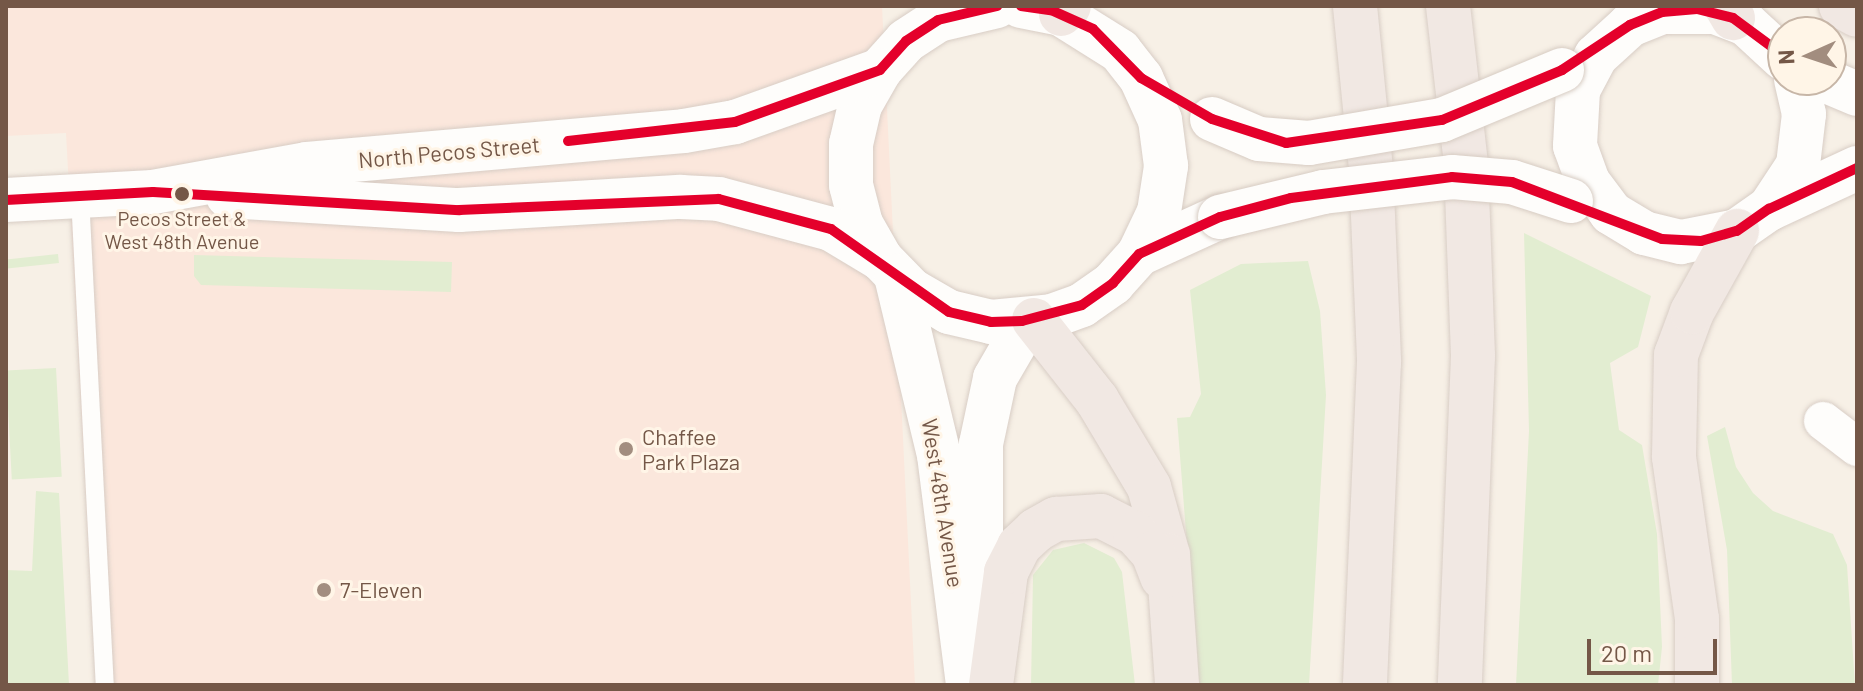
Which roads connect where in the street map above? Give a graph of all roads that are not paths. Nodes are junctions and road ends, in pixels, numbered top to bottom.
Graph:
1 (997, 6) edge
2 (1355, 6) edge
3 (1448, 6) edge
4 (1841, 6) edge
5 (1050, 8) edge
6 (1729, 12) edge
7 (1857, 15) edge
8 (1616, 35) junction
9 (902, 39) edge
10 (1767, 45) edge
11 (1141, 78) junction
12 (1798, 96) edge
13 (1857, 168) edge
14 (153, 192) junction
15 (80, 196) junction
16 (6, 200) edge
17 (1753, 220) junction
18 (1627, 224) junction
19 (1139, 254) junction
20 (888, 268) junction
21 (1031, 320) junction
22 (1823, 421) dead end
23 (1857, 447) edge
24 (1172, 614) junction
25 (105, 685) edge
26 (968, 685) edge
27 (980, 685) edge
28 (991, 685) edge
29 (1177, 685) edge
30 (1365, 685) edge
31 (1460, 685) edge
32 (1697, 685) edge

1 - 9 main road, North Pecos Street
2 - 30 highway
3 - 31 highway
4 - 7 highway
5 - 11 main road
6 - 8 main road
6 - 10 main road
8 - 11 main road, bridge
8 - 18 main road
9 - 14 main road, North Pecos Street
9 - 20 main road
11 - 19 main road
12 - 17 main road
13 - 17 main road
14 - 15 main road, North Pecos Street
14 - 20 main road, North Pecos Street
15 - 16 main road, North Pecos Street
15 - 25 lane
17 - 18 main road
17 - 32 highway
18 - 19 main road, bridge
19 - 21 main road, North Pecos Street
20 - 21 main road, North Pecos Street
20 - 26 main road, West 48th Avenue
21 - 24 highway
21 - 27 main road, West 48th Avenue
22 - 23 street
24 - 28 highway
24 - 29 highway

